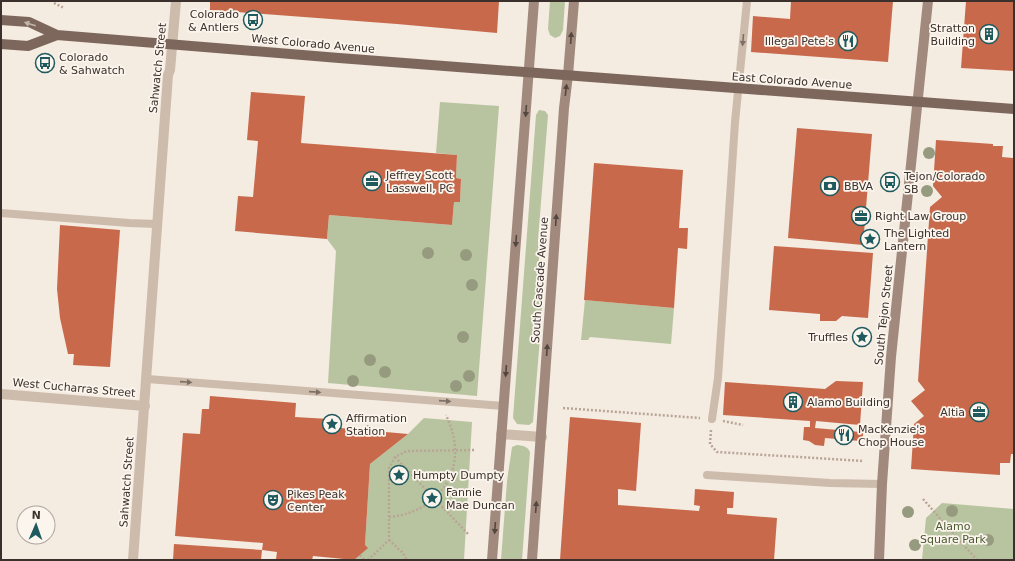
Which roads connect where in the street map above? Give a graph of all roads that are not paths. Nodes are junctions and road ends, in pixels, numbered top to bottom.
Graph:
1 (176, 1) edge
2 (534, 1) edge
3 (574, 1) edge
4 (747, 1) edge
5 (928, 1) edge
6 (1, 20) edge
7 (57, 35) junction
8 (1, 44) edge
9 (172, 44) junction
10 (529, 73) junction
11 (568, 75) junction
12 (739, 89) junction
13 (917, 102) junction
14 (1014, 110) edge
15 (1, 213) edge
16 (158, 224) junction
17 (147, 379) junction
18 (1, 394) edge
19 (145, 406) junction
20 (504, 406) junction
21 (712, 419) road end
22 (501, 434) junction
23 (542, 437) junction
24 (707, 475) dead end
25 (882, 484) junction
26 (133, 560) edge
27 (492, 560) edge
28 (532, 560) edge
29 (879, 560) edge

1 - 9 street, Sahwatch Street
2 - 10 main road
11 -> 3 main road, South Cascade Avenue
4 -> 12 lane
5 - 13 main road, South Tejon Street
7 -> 6 main road, West Colorado Avenue
7 - 8 main road, West Colorado Avenue
7 - 9 main road, West Colorado Avenue
9 - 10 main road, West Colorado Avenue
9 - 16 street, Sahwatch Street
10 - 11 main road, West Colorado Avenue
10 -> 20 main road
11 - 12 main road, East Colorado Avenue
23 -> 11 main road, South Cascade Avenue
12 - 13 main road, East Colorado Avenue
12 - 21 lane
13 - 14 main road, East Colorado Avenue
13 - 25 main road, South Tejon Street
15 - 16 lane
16 - 17 street, Sahwatch Street
17 - 19 street, Sahwatch Street
17 -> 20 lane
18 - 19 street, West Cucharras Street
19 - 26 street, Sahwatch Street
20 - 22 main road
22 - 23 street
22 -> 27 main road
28 -> 23 main road, South Cascade Avenue
24 - 25 lane
25 - 29 main road, South Tejon Street

